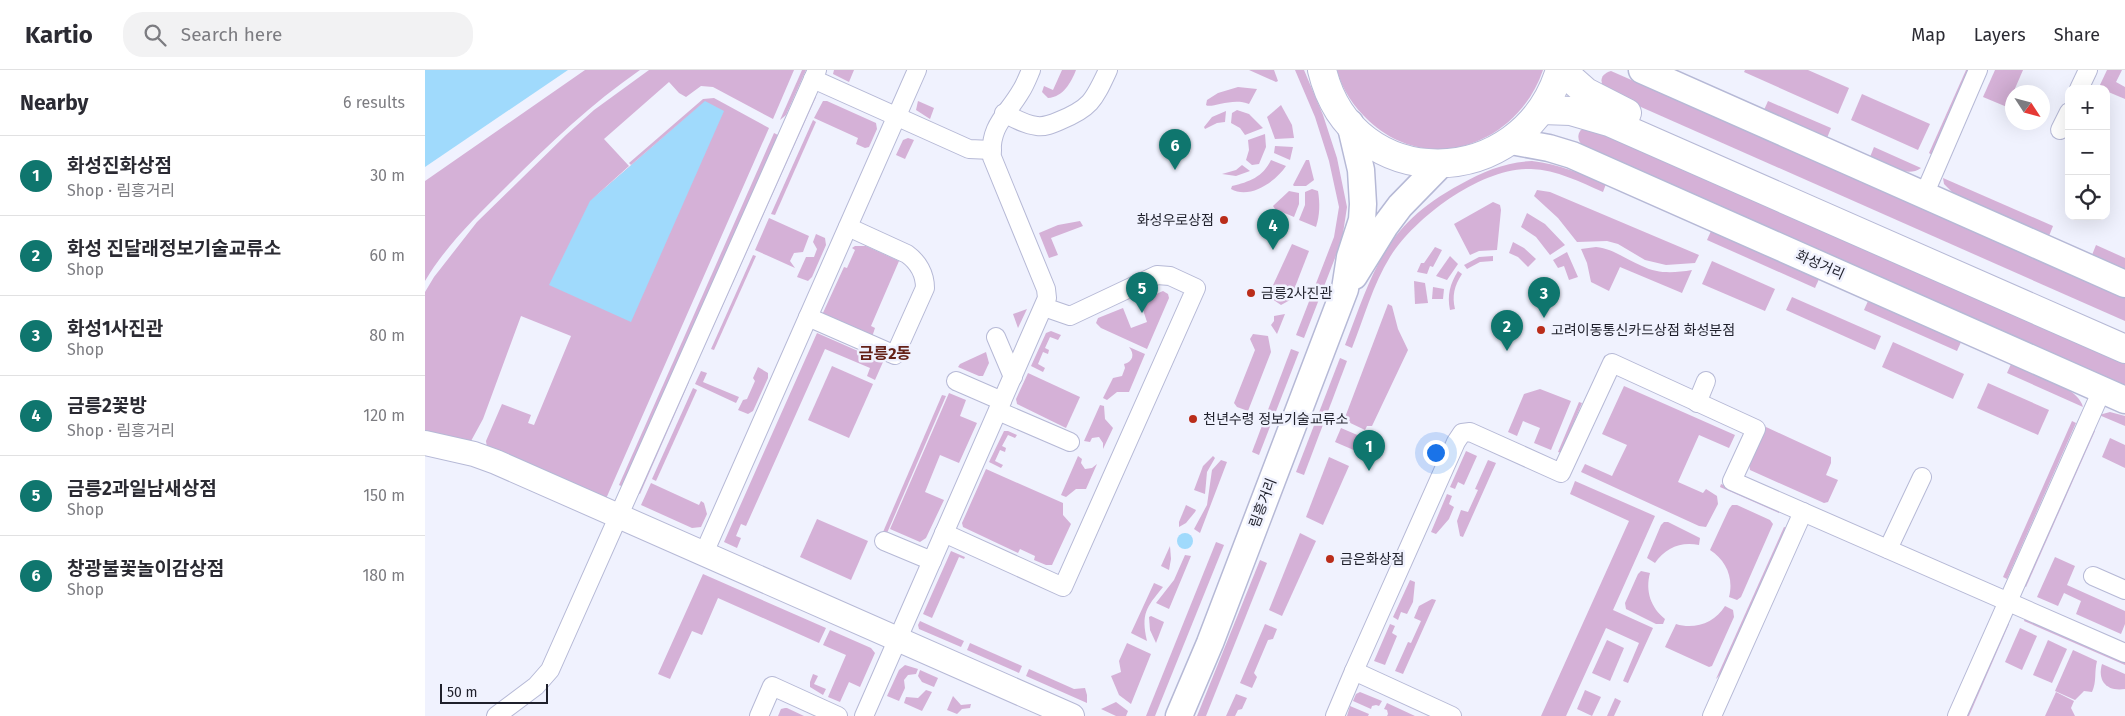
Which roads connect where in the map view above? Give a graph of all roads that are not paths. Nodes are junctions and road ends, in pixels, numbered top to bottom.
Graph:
1 (917, 70) edge
2 (1031, 70) edge
3 (1108, 70) edge
4 (1322, 70) edge
5 (1560, 70) edge
6 (1642, 70) edge
7 (1978, 70) edge
8 (2088, 70) edge
9 (815, 75) edge
10 (2081, 85) edge
11 (1542, 110) junction
12 (1004, 113) junction
13 (896, 117) junction
14 (2065, 120) edge
15 (1350, 123) junction
16 (2060, 130) dead end
17 (1511, 141) junction
18 (992, 150) junction
19 (1441, 164) junction
20 (1924, 195) junction
21 (848, 227) junction
22 (2125, 284) edge
23 (1345, 289) junction
24 (1044, 307) junction
25 (808, 317) junction
26 (2125, 332) edge
27 (995, 336) dead end
28 (2125, 350) edge
29 (1013, 377) junction
30 (956, 381) dead end
31 (1706, 381) dead end
32 (2114, 395) edge
33 (1697, 402) junction
34 (1000, 406) junction
35 (1070, 442) dead end
36 (425, 443) edge
37 (1922, 477) dead end
38 (1803, 512) junction
39 (618, 515) junction
40 (944, 533) junction
41 (884, 541) dead end
42 (1888, 549) junction
43 (705, 553) junction
44 (932, 561) junction
45 (2093, 576) dead end
46 (2125, 590) edge
47 (2007, 602) junction
48 (898, 639) junction
49 (2125, 653) edge
50 (1354, 671) junction
51 (496, 716) edge
52 (759, 716) edge
53 (838, 716) edge
54 (864, 716) edge
55 (1072, 716) edge
56 (1179, 716) edge
57 (1335, 716) edge
58 (1452, 716) edge
59 (1712, 716) edge
60 (1957, 716) edge

1 - 13 street
2 - 12 street
3 - 12 street
4 - 15 highway
5 - 11 highway
5 - 26 highway
6 - 20 main road
7 - 20 street
8 - 10 street
9 - 13 street
9 - 39 street
11 - 17 highway
11 - 28 highway
12 - 18 street
13 - 18 street
13 - 21 street
14 - 16 street
15 - 19 highway
15 - 23 main road, 림흥거리
17 - 19 highway
17 - 32 main road, 화성거리
18 - 24 street
19 - 23 main road, 림흥거리
20 - 22 main road
21 - 25 street
21 - 25 street
23 - 56 main road, 림흥거리
24 - 29 street
24 - 40 street
25 - 43 street
27 - 29 street
29 - 34 street
30 - 34 street
31 - 33 street
32 - 47 street
33 - 38 street
33 - 50 street
34 - 35 street
34 - 40 street
36 - 39 street
37 - 42 street
38 - 42 street
38 - 59 street
39 - 43 street
39 - 51 street
40 - 44 street
41 - 44 street
42 - 47 street
43 - 48 street
44 - 48 street
45 - 46 street
47 - 49 street
47 - 60 street
48 - 54 street
48 - 55 street
50 - 57 street
50 - 58 street
52 - 53 street

